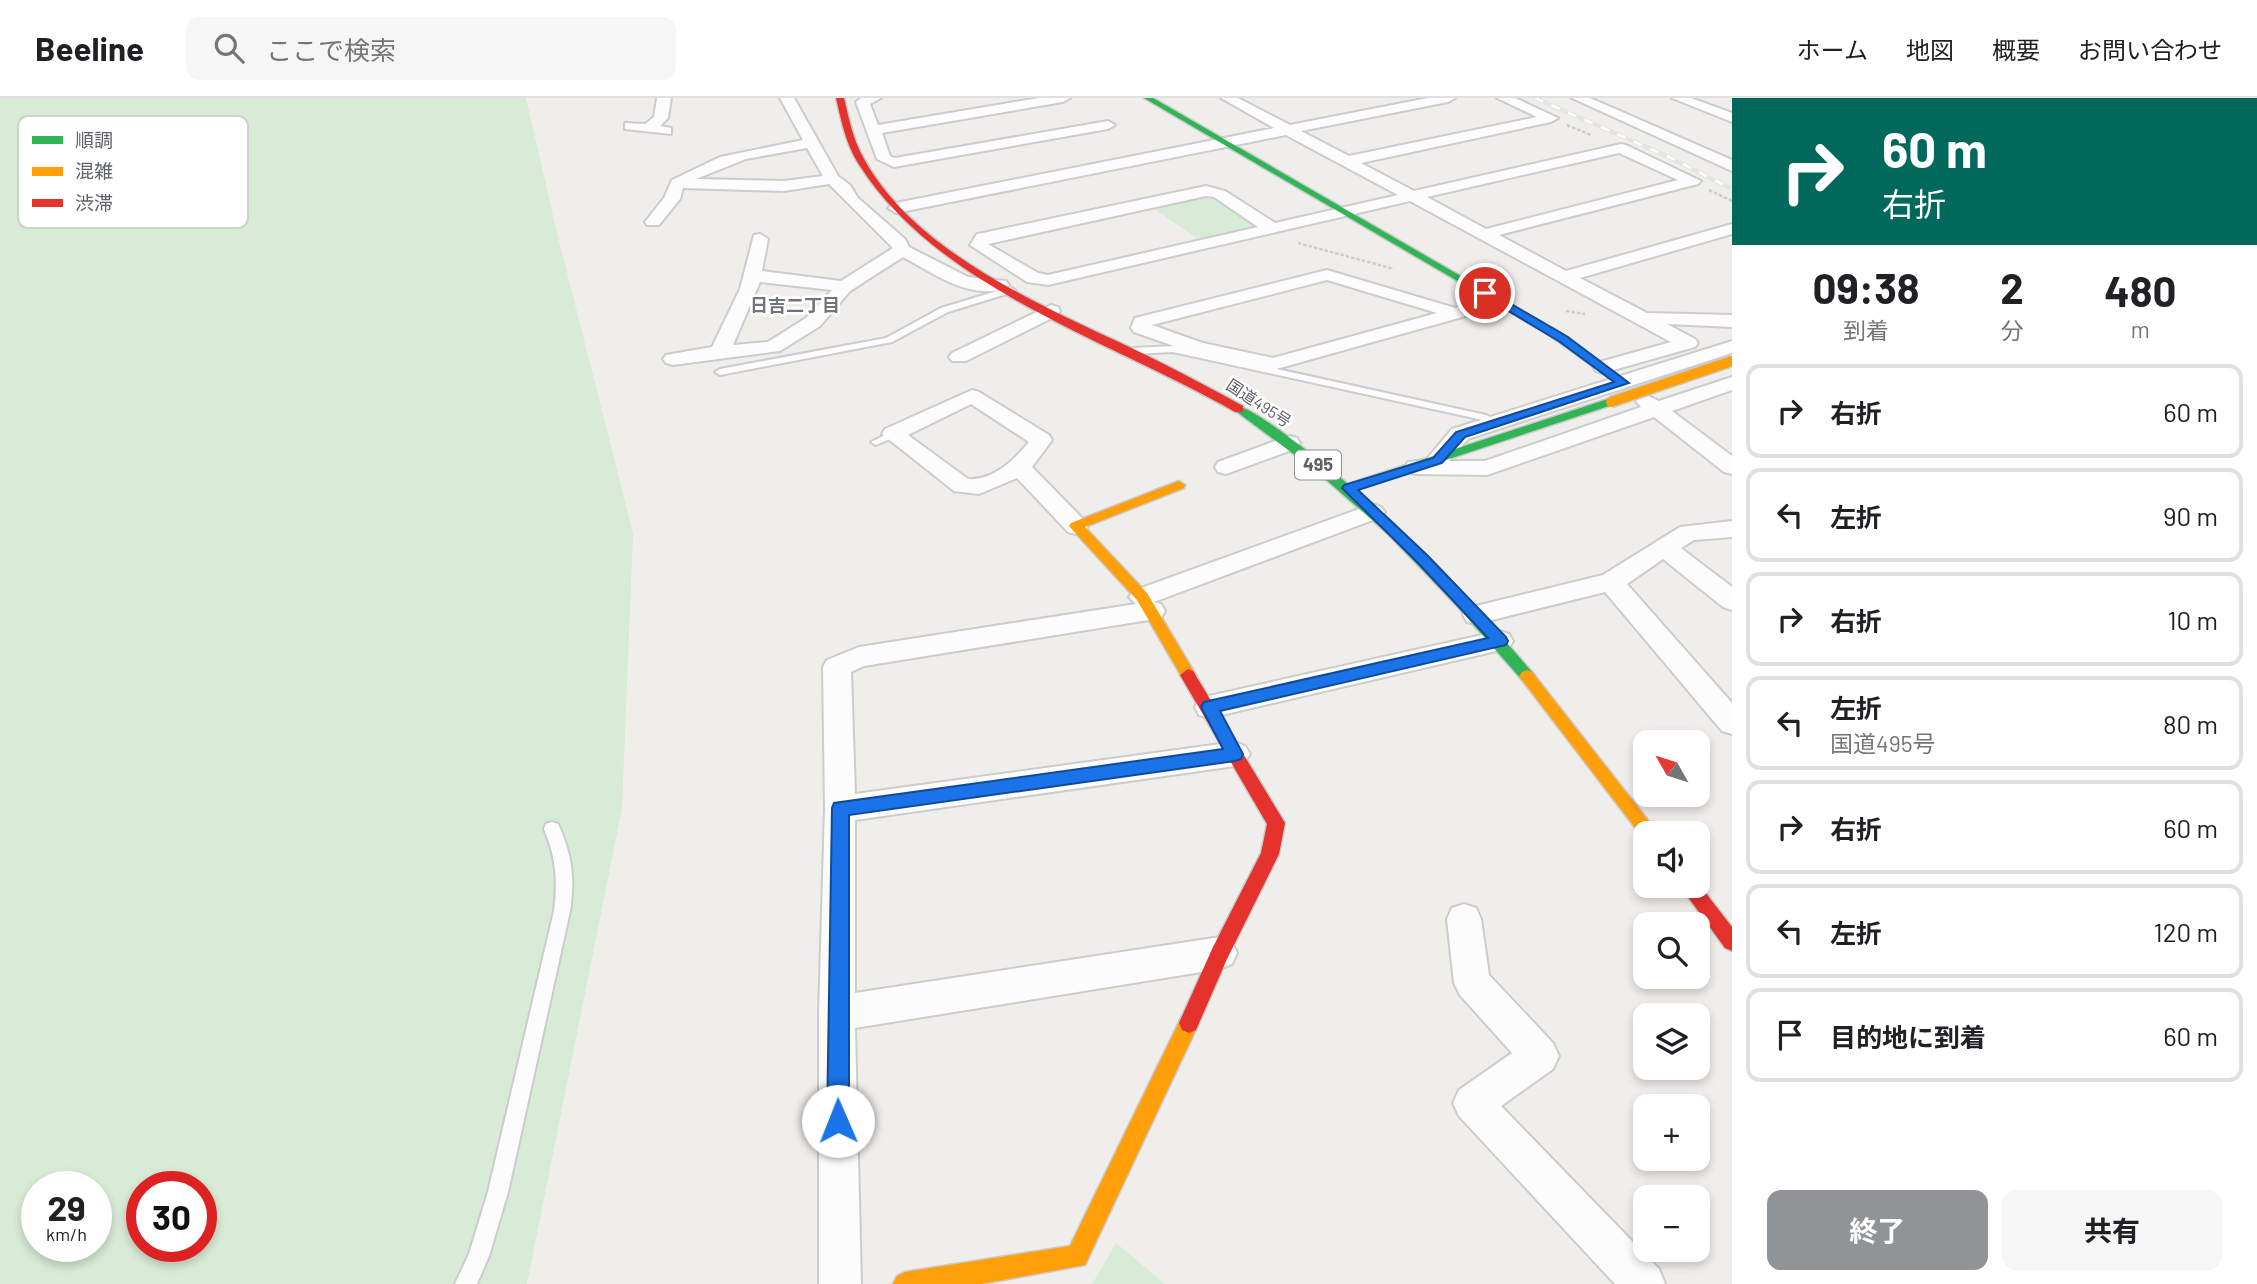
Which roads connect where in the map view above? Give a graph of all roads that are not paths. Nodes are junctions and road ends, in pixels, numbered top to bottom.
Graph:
1 (664, 98) edge
2 (787, 98) edge
3 (841, 98) edge
4 (874, 98) edge
5 (1063, 98) edge
6 (1148, 98) edge
7 (1250, 98) edge
8 (1448, 98) edge
9 (1504, 98) edge
10 (1579, 98) edge
11 (1679, 98) edge
12 (1231, 99) edge
13 (1079, 105) edge
14 (1732, 118) edge
15 (630, 126) dead end
16 (649, 128) junction
17 (874, 130) junction
18 (1288, 130) junction
19 (666, 131) dead end
20 (1225, 142) junction
21 (811, 143) junction
22 (1348, 161) junction
23 (1732, 166) edge
24 (832, 178) junction
25 (677, 183) junction
26 (1412, 196) junction
27 (852, 201) junction
28 (891, 202) junction
29 (1346, 212) junction
30 (653, 222) dead end
31 (1732, 229) edge
32 (1264, 230) junction
33 (1484, 234) junction
34 (760, 239) dead end
35 (902, 250) junction
36 (752, 276) junction
37 (1564, 277) junction
38 (844, 287) junction
39 (1005, 288) junction
40 (1499, 301) junction
41 (1051, 311) junction
42 (1453, 314) junction
43 (1641, 317) junction
44 (1732, 321) edge
45 (1732, 347) edge
46 (1134, 351) junction
47 (720, 352) junction
48 (959, 357) dead end
49 (673, 359) dead end
50 (1732, 361) edge
51 (1602, 367) junction
52 (720, 372) dead end
53 (1623, 383) junction
54 (1732, 383) edge
55 (1656, 409) junction
56 (1497, 423) junction
57 (1289, 443) junction
58 (1437, 460) junction
59 (1226, 467) dead end
60 (1416, 467) junction
61 (1732, 467) edge
62 (1020, 468) junction
63 (1179, 485) dead end
64 (1349, 488) junction
65 (1373, 512) junction
66 (1076, 526) junction
67 (1732, 529) edge
68 (1664, 547) junction
69 (1611, 582) junction
70 (1732, 601) edge
71 (1147, 604) junction
72 (1476, 615) junction
73 (1500, 641) junction
74 (1209, 707) junction
75 (1732, 723) edge
76 (1235, 754) junction
77 (840, 808) junction
78 (1640, 821) edge
79 (552, 829) dead end
80 (1698, 898) edge
81 (1465, 919) dead end
82 (1732, 943) edge
83 (1220, 953) junction
84 (837, 1013) junction
85 (466, 1284) edge
86 (840, 1284) edge
87 (905, 1284) edge
88 (1644, 1284) edge

1 - 16 street
2 - 21 street
3 - 28 main road, 国道495号 / 495
4 - 17 street
5 - 17 street
6 - 20 main road
7 - 12 street
8 - 18 street
9 - 22 street
10 - 23 street
11 - 14 street
12 - 18 street
13 - 17 street
15 - 16 street
16 - 19 street
18 - 20 street
18 - 22 street
20 - 28 street
20 - 29 main road
21 - 24 street
21 - 25 street
22 - 26 street
24 - 25 street
24 - 27 street
25 - 30 street
26 - 29 street
26 - 33 street
26 - 33 street
27 - 28 street
27 - 35 street
28 - 39 main road, 国道495号 / 495
29 - 32 street
29 - 40 main road
31 - 37 street
32 - 32 street
33 - 37 street
34 - 36 street
35 - 38 street
35 - 39 street
36 - 38 street
36 - 47 street
37 - 43 street
38 - 47 street
39 - 41 main road, 国道495号 / 495
39 - 52 lane
40 - 42 street
40 - 51 main road
41 - 46 main road, 国道495号 / 495
41 - 48 street
42 - 42 street
43 - 44 street
43 - 51 street
45 - 53 street
46 - 56 lane
46 - 57 main road, 国道495号 / 495
47 - 49 street
50 - 58 main road, bridge
51 - 53 main road
53 - 55 street
53 - 56 street
54 - 55 street
55 - 60 street
55 - 61 street
56 - 58 street
57 - 59 street
57 - 64 main road, 国道495号 / 495
58 - 60 main road
60 - 64 main road
62 - 62 street
62 - 66 street
63 - 66 main road
64 - 65 main road, 国道495号 / 495
65 - 71 street
65 - 72 main road, 国道495号 / 495
66 - 71 main road
67 - 68 street
68 - 69 street
68 - 70 street
69 - 72 street
69 - 75 street
71 - 74 main road
71 - 77 street
72 - 73 main road, 国道495号 / 495
73 - 74 street
73 - 78 main road, 国道495号 / 495
74 - 76 main road
76 - 77 street
76 - 83 main road
77 - 84 street
79 - 85 lane
80 - 82 main road
81 - 88 street
83 - 84 street
83 - 87 main road
84 - 86 street

